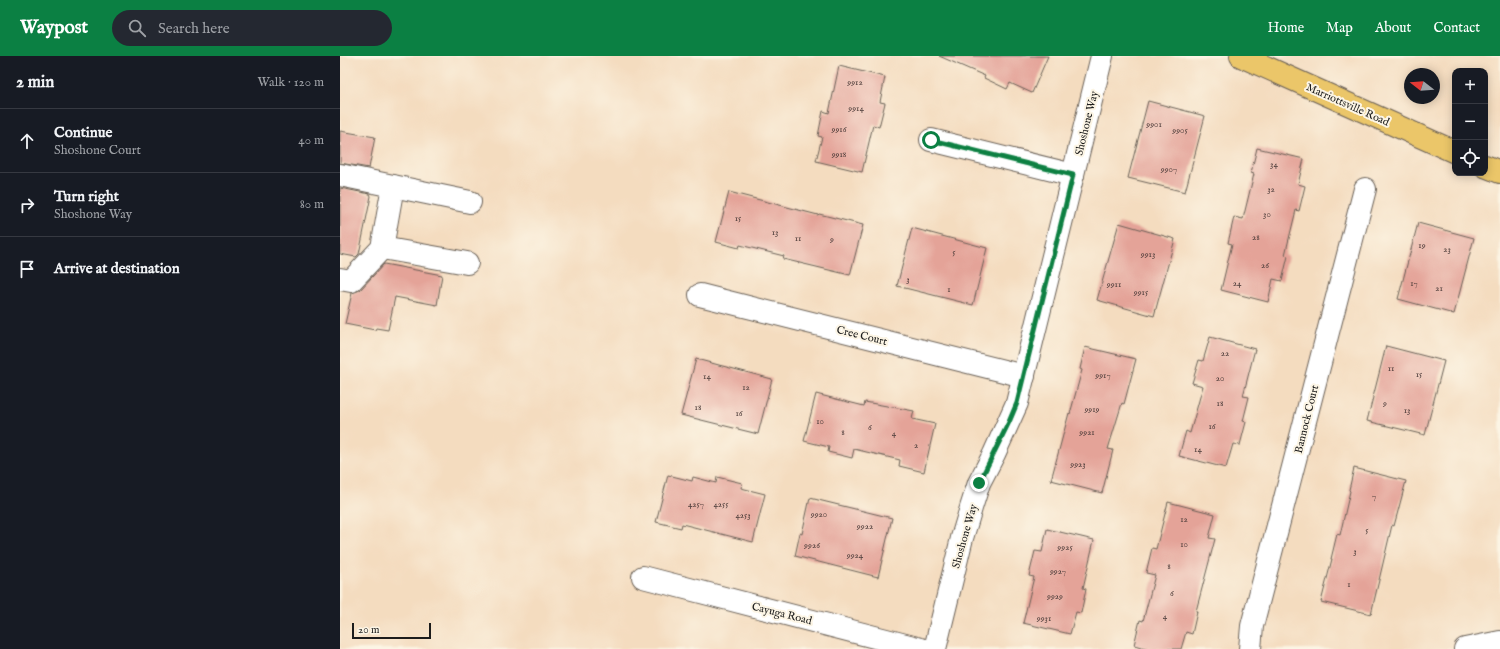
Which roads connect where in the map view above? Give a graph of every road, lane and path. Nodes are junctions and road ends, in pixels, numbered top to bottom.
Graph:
1 (1102, 56) edge
2 (1241, 56) edge
3 (931, 140) dead end
4 (1452, 151) edge
5 (1488, 167) edge
6 (1500, 172) edge
7 (340, 175) edge
8 (1073, 175) junction
9 (393, 186) junction
10 (1365, 190) dead end
11 (470, 202) dead end
12 (382, 248) junction
13 (467, 264) dead end
14 (340, 279) edge
15 (700, 295) dead end
16 (1024, 376) junction
17 (643, 577) dead end
18 (1500, 642) edge
19 (921, 649) edge
20 (935, 649) edge
21 (1250, 649) edge
22 (1465, 649) edge

1 - 8 street, Shoshone Way
2 - 4 main road, Marriottsville Road
3 - 8 street
5 - 6 main road
7 - 9 street
8 - 16 street, Shoshone Way
9 - 11 street
9 - 12 street
10 - 21 street, Bannock Court
12 - 13 street
12 - 14 street
15 - 16 street, Cree Court
16 - 20 street, Shoshone Way
17 - 19 street, Cayuga Road
18 - 22 street

